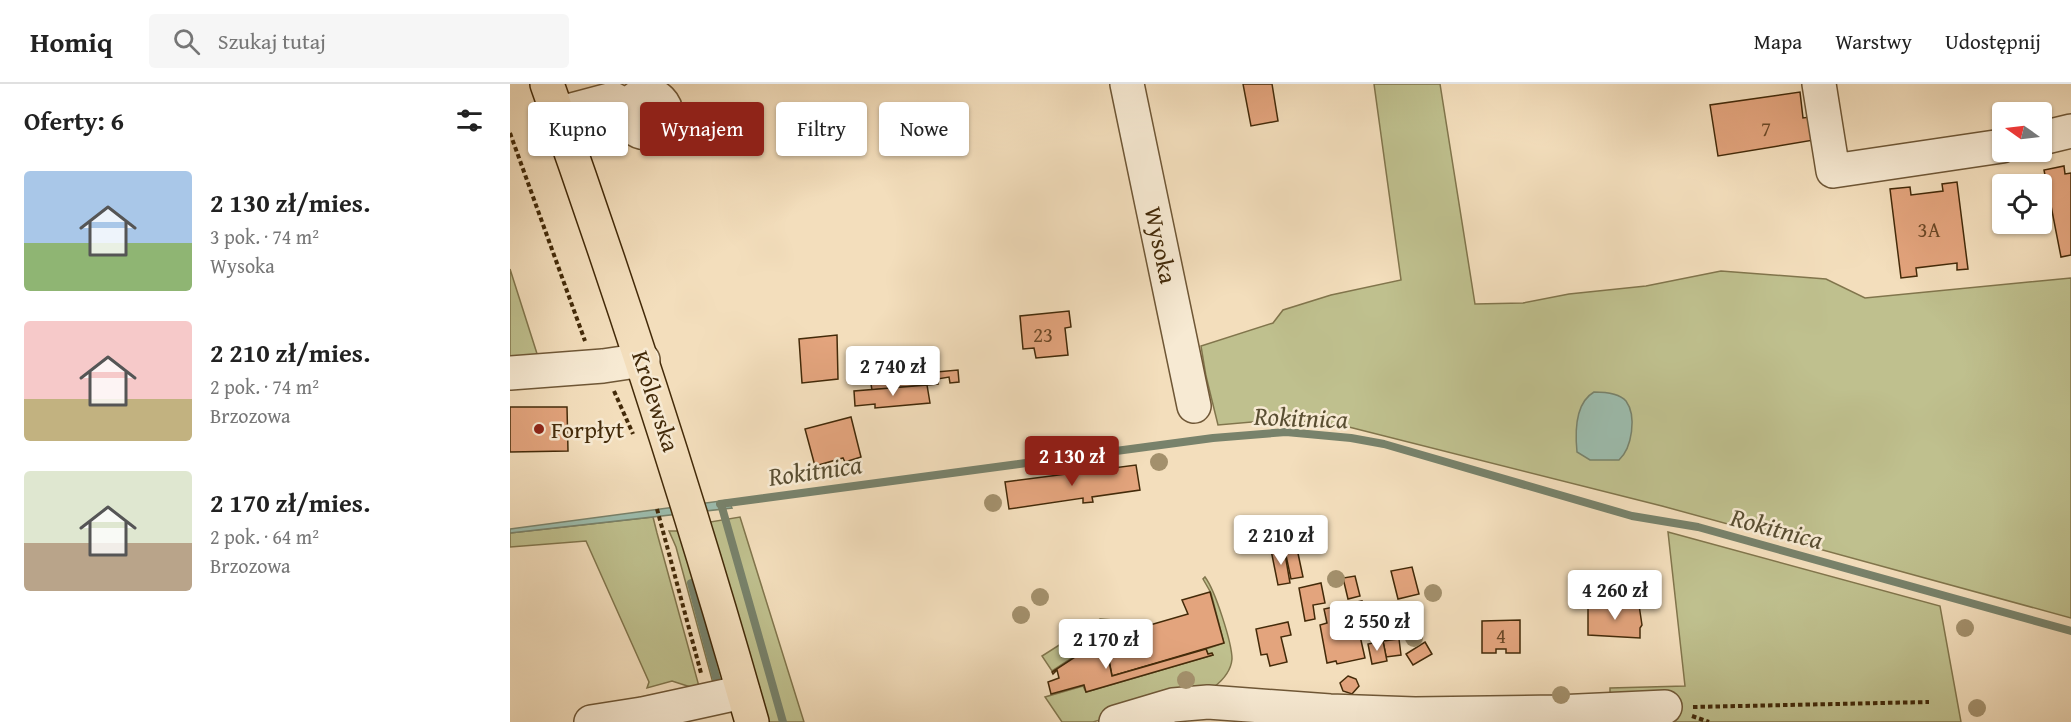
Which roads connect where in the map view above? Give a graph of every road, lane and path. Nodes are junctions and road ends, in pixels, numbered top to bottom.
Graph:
1 (1127, 84) edge
2 (1819, 84) edge
3 (552, 99) edge
4 (629, 108) dead end
5 (2071, 132) edge
6 (510, 133) edge
7 (2052, 136) edge
8 (1992, 147) edge
9 (643, 360) junction
10 (603, 366) junction
11 (510, 373) edge
12 (1194, 406) dead end
13 (634, 437) dead end
14 (662, 531) dead end
15 (708, 699) junction
16 (1929, 702) dead end
17 (748, 707) edge
18 (1665, 707) joint
19 (1332, 716) edge
20 (591, 722) edge
21 (1116, 722) edge

1 - 12 street, Wysoka
2 - 8 street
3 - 4 street
3 - 9 main road, Królewska
5 - 7 street
6 - 10 path
9 - 10 street
9 - 17 main road, Królewska
10 - 11 street
10 - 13 path
14 - 15 path
15 - 17 street
15 - 20 street
16 - 18 path
18 - 19 street
19 - 21 street

